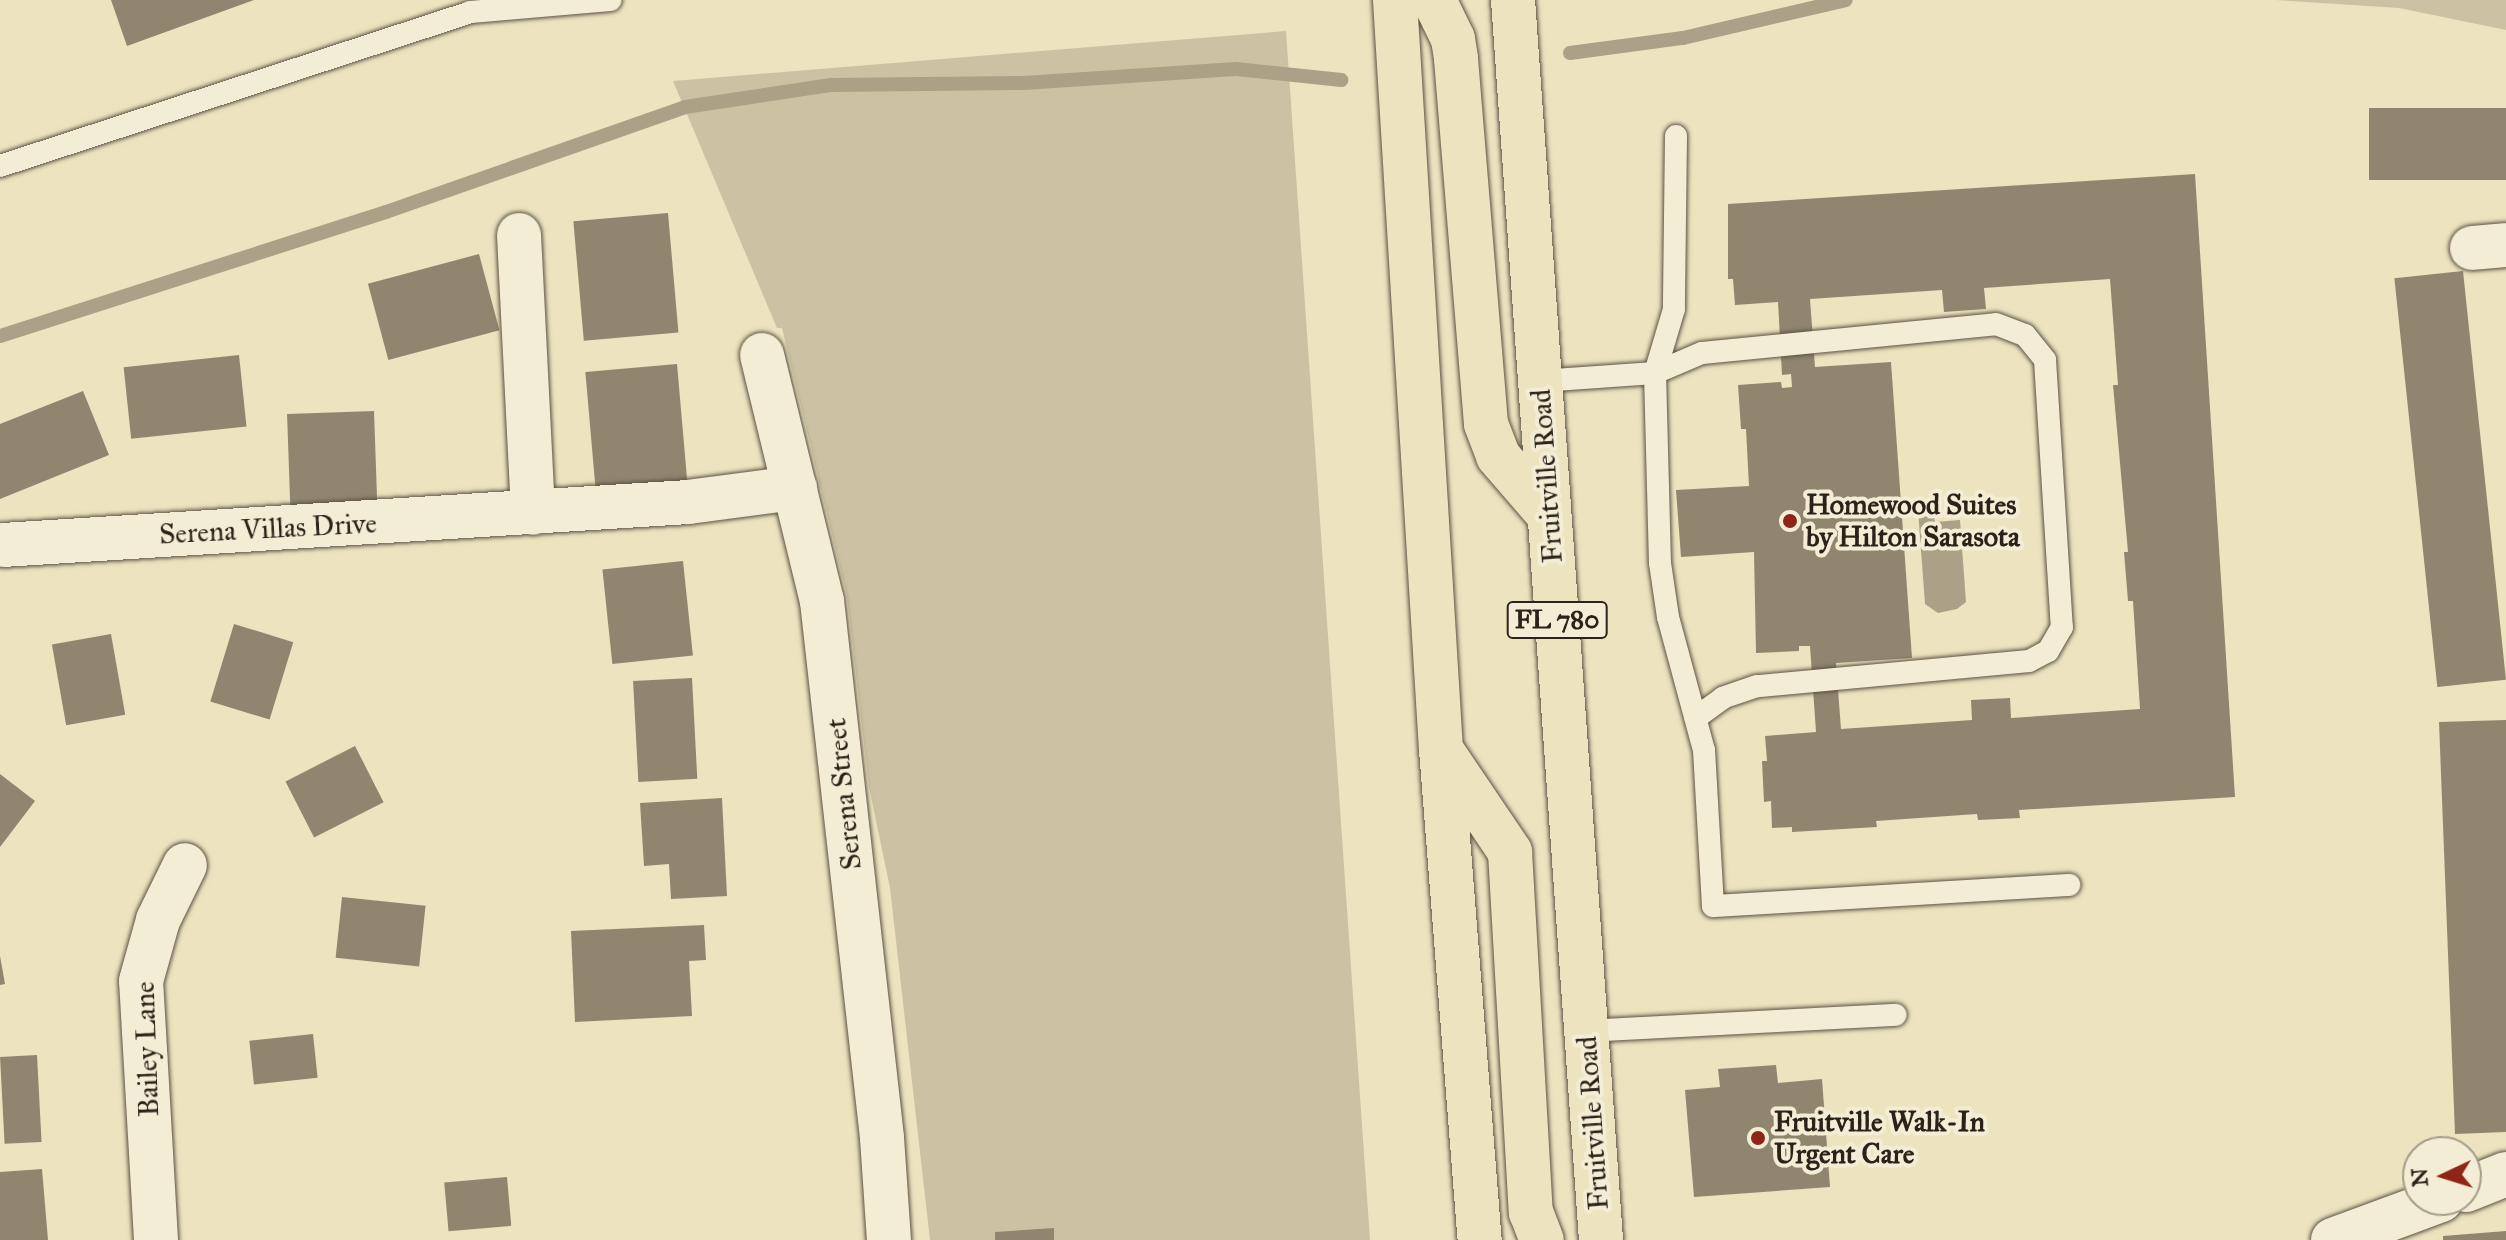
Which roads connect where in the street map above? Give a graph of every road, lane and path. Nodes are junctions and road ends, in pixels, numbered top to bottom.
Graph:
1 (610, 0) edge
2 (1395, 0) edge
3 (1434, 0) edge
4 (1513, 0) edge
5 (1676, 136) dead end
6 (0, 166) edge
7 (519, 235) dead end
8 (762, 355) dead end
9 (1655, 373) junction
10 (1540, 381) junction
11 (795, 488) junction
12 (533, 513) junction
13 (1549, 515) junction
14 (3, 545) dead end
15 (1695, 718) junction
16 (1441, 749) junction
17 (185, 865) dead end
18 (2069, 885) dead end
19 (1896, 1015) dead end
20 (1586, 1031) junction
21 (2506, 1174) edge
22 (2482, 1184) edge
23 (2402, 1214) edge
24 (156, 1240) edge
25 (889, 1240) edge
26 (1480, 1240) edge
27 (1542, 1240) edge
28 (1601, 1240) edge
29 (2333, 1240) edge

1 - 6 lane
2 - 16 main road
3 - 13 main road
4 - 10 main road, Fruitville Road / FL 780
5 - 9 lane
7 - 12 street
8 - 11 street, Serena Street
9 - 10 lane
9 - 15 lane
9 - 15 lane
10 - 13 main road, Fruitville Road / FL 780
11 - 12 street, Serena Villas Drive
11 - 25 street, Serena Street
12 - 14 street, Serena Villas Drive
13 - 20 main road, Fruitville Road / FL 780
15 - 18 lane
16 - 26 main road
16 - 27 main road
17 - 24 street, Bailey Lane
19 - 20 lane
20 - 28 main road, Fruitville Road / FL 780
21 - 22 street
23 - 29 street

